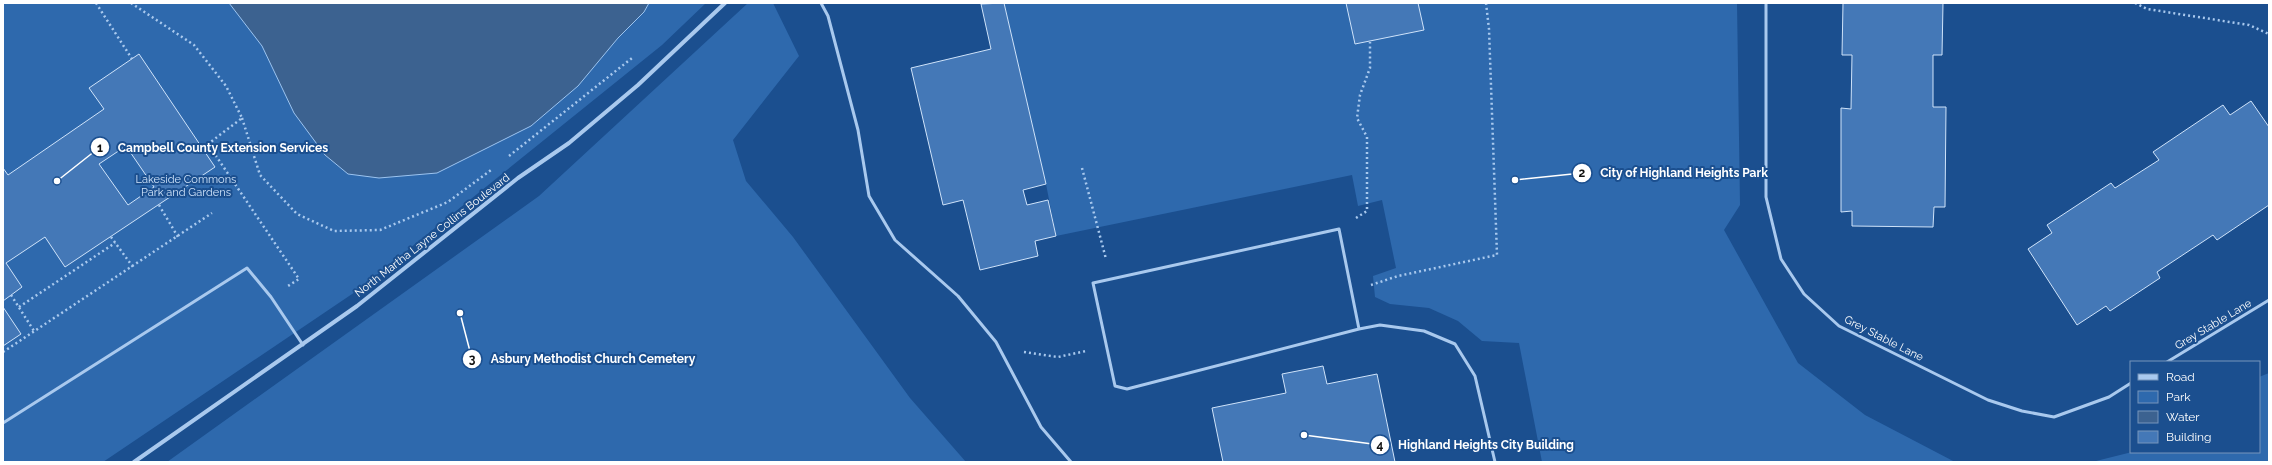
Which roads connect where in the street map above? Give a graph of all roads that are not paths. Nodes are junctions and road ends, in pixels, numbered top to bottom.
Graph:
1 (725, 3) edge
2 (821, 3) edge
3 (1766, 3) edge
4 (2269, 300) edge
5 (1359, 329) junction
6 (302, 345) junction
7 (2169, 361) edge
8 (2130, 385) edge
9 (3, 423) edge
10 (134, 462) edge
11 (1071, 462) edge
12 (1495, 462) edge

1 - 6 street, North Martha Layne Collins Boulevard
2 - 11 lane
3 - 8 lane, Grey Stable Lane
4 - 7 lane, Grey Stable Lane
5 - 5 lane
5 - 12 lane
6 - 9 lane
6 - 10 street, North Martha Layne Collins Boulevard

